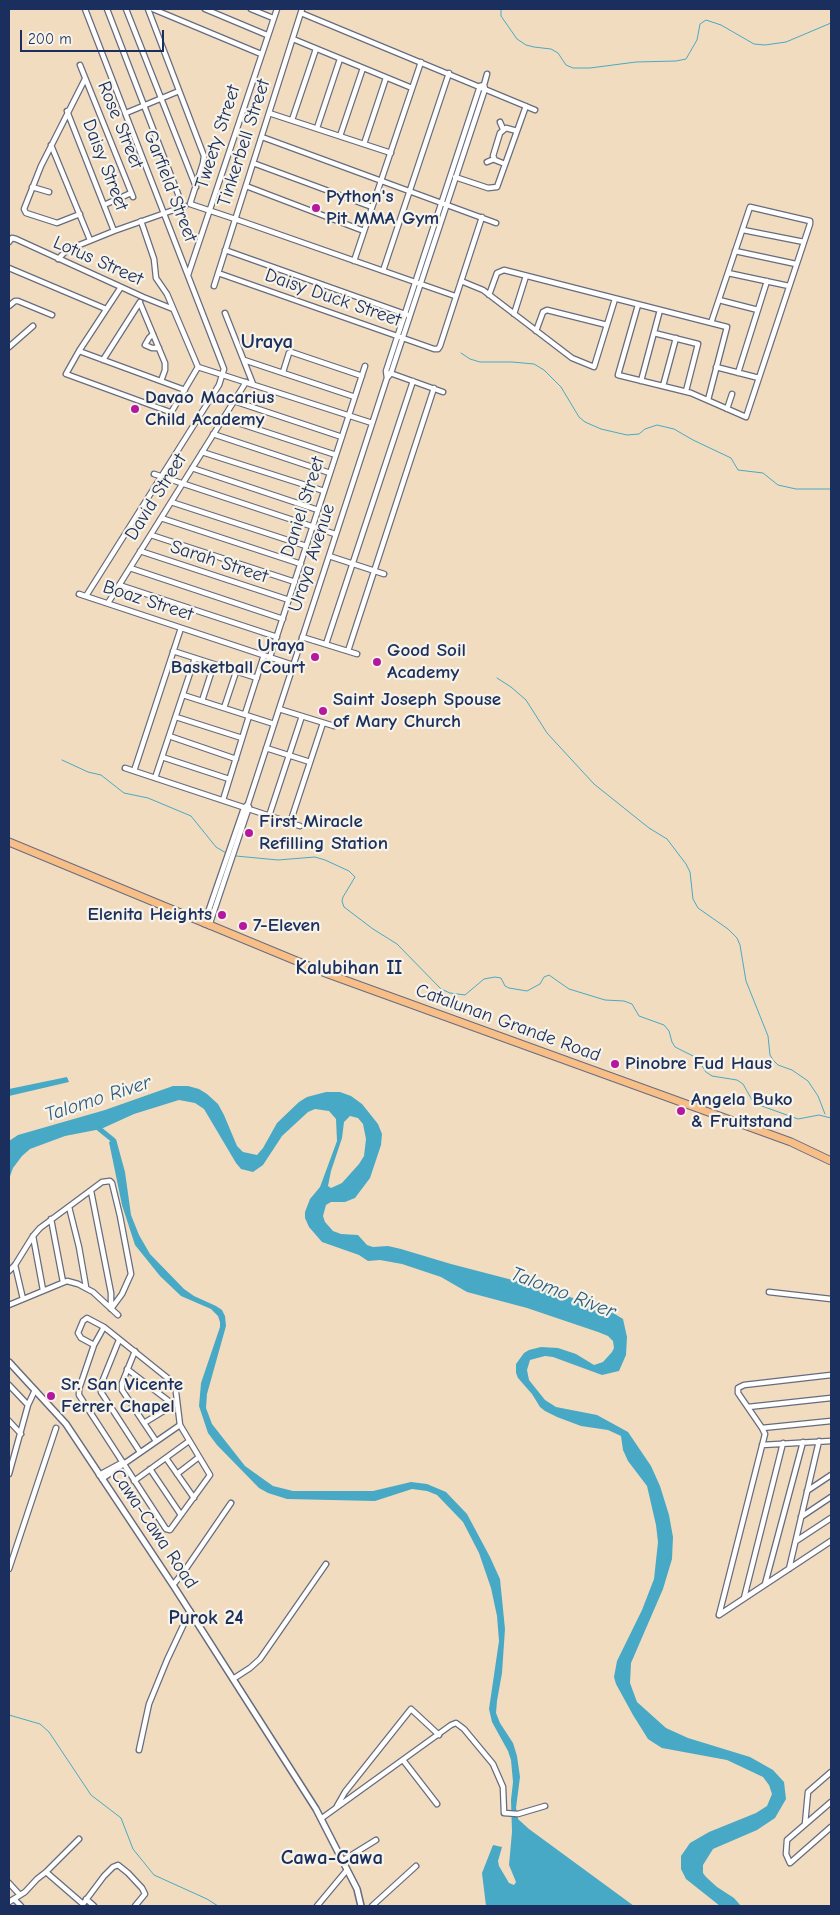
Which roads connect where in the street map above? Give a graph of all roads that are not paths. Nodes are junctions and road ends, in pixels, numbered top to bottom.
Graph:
1 (85, 9) edge
2 (107, 9) edge
3 (126, 9) edge
4 (148, 9) edge
5 (153, 9) edge
6 (205, 9) edge
7 (251, 9) edge
8 (277, 9) edge
9 (302, 11) edge
10 (273, 18) junction
11 (267, 35) junction
12 (293, 39) junction
13 (316, 49) junction
14 (261, 54) junction
15 (340, 59) junction
16 (421, 62) junction
17 (80, 65) dead end
18 (363, 68) junction
19 (449, 74) junction
20 (487, 74) dead end
21 (386, 78) junction
22 (85, 79) junction
23 (483, 86) junction
24 (412, 88) junction
25 (179, 91) junction
26 (161, 99) junction
27 (144, 105) junction
28 (526, 106) junction
29 (536, 110) dead end
30 (67, 111) junction
31 (126, 113) junction
32 (270, 113) junction
33 (292, 120) junction
34 (500, 122) dead end
35 (317, 128) junction
36 (503, 129) junction
37 (517, 131) junction
38 (340, 136) junction
39 (262, 137) junction
40 (364, 144) junction
41 (51, 145) junction
42 (391, 153) junction
43 (494, 159) junction
44 (253, 162) junction
45 (487, 162) dead end
46 (505, 164) junction
47 (453, 176) junction
48 (381, 181) junction
49 (246, 186) junction
50 (32, 187) junction
51 (196, 187) junction
52 (410, 191) junction
53 (49, 192) dead end
54 (190, 204) junction
55 (444, 204) junction
56 (104, 205) junction
57 (183, 207) junction
58 (372, 207) junction
59 (209, 210) junction
60 (165, 213) junction
61 (80, 214) junction
62 (482, 217) junction
63 (236, 219) junction
64 (141, 222) junction
65 (496, 222) dead end
66 (743, 230) junction
67 (114, 231) junction
68 (364, 232) junction
69 (10, 240) edge
70 (90, 240) junction
71 (804, 242) junction
72 (226, 250) junction
73 (735, 251) junction
74 (58, 259) junction
75 (354, 261) junction
76 (796, 264) junction
77 (9, 268) edge
78 (383, 271) junction
79 (218, 273) junction
80 (728, 273) junction
81 (188, 275) junction
82 (526, 276) junction
83 (461, 281) junction
84 (767, 281) junction
85 (418, 283) junction
86 (214, 286) dead end
87 (788, 286) junction
88 (120, 287) junction
89 (489, 295) junction
90 (456, 296) junction
91 (143, 297) junction
92 (615, 299) junction
93 (719, 300) junction
94 (140, 303) junction
95 (638, 304) junction
96 (9, 306) edge
97 (106, 309) junction
98 (173, 309) junction
99 (660, 310) junction
100 (758, 310) junction
101 (225, 313) dead end
102 (408, 314) junction
103 (514, 314) junction
104 (52, 315) dead end
105 (711, 323) junction
106 (607, 325) junction
107 (33, 326) dead end
108 (536, 331) junction
109 (654, 333) junction
110 (154, 334) junction
111 (400, 338) junction
112 (676, 338) junction
113 (9, 347) edge
114 (159, 348) junction
115 (79, 351) junction
116 (103, 360) junction
117 (244, 360) junction
118 (365, 366) dead end
119 (198, 367) junction
120 (716, 367) junction
121 (283, 372) junction
122 (389, 372) junction
123 (738, 373) junction
124 (224, 374) junction
125 (362, 376) junction
126 (759, 378) junction
127 (161, 381) junction
128 (413, 381) junction
129 (641, 381) junction
130 (246, 382) junction
131 (253, 384) junction
132 (664, 386) junction
133 (434, 388) junction
134 (185, 390) junction
135 (686, 391) junction
136 (443, 392) dead end
137 (732, 394) dead end
138 (355, 397) junction
139 (708, 400) junction
140 (234, 401) junction
141 (727, 409) junction
142 (349, 416) junction
143 (223, 418) junction
144 (372, 423) junction
145 (213, 434) junction
146 (342, 437) junction
147 (202, 452) junction
148 (336, 455) junction
149 (192, 468) junction
150 (330, 473) junction
151 (154, 474) dead end
152 (161, 476) junction
153 (182, 484) junction
154 (324, 491) junction
155 (171, 502) junction
156 (318, 510) junction
157 (161, 518) junction
158 (313, 527) junction
159 (336, 534) junction
160 (151, 535) junction
161 (306, 546) junction
162 (140, 552) junction
163 (329, 556) junction
164 (300, 564) junction
165 (352, 564) junction
166 (130, 568) junction
167 (374, 571) junction
168 (384, 574) dead end
169 (294, 582) junction
170 (119, 585) junction
171 (79, 594) dead end
172 (86, 596) junction
173 (289, 600) junction
174 (108, 603) junction
175 (283, 619) junction
176 (181, 628) junction
177 (277, 637) junction
178 (302, 637) junction
179 (326, 644) junction
180 (173, 651) junction
181 (348, 651) junction
182 (357, 654) dead end
183 (264, 656) junction
184 (270, 657) junction
185 (196, 658) junction
186 (214, 664) junction
187 (293, 665) junction
188 (236, 672) junction
189 (257, 678) junction
190 (183, 695) junction
191 (202, 701) junction
192 (224, 708) junction
193 (279, 709) junction
194 (247, 715) junction
195 (176, 716) junction
196 (302, 716) junction
197 (323, 723) junction
198 (274, 724) junction
199 (334, 726) dead end
200 (169, 736) junction
201 (242, 738) junction
202 (266, 748) junction
203 (289, 755) junction
204 (162, 757) junction
205 (236, 759) junction
206 (310, 762) junction
207 (125, 768) dead end
208 (134, 771) junction
209 (156, 778) junction
210 (229, 779) junction
211 (223, 800) junction
212 (247, 807) junction
213 (269, 816) junction
214 (290, 823) junction
215 (300, 826) dead end
216 (9, 842) edge
217 (224, 874) junction
218 (210, 904) junction
219 (216, 906) junction
220 (206, 925) junction
221 (831, 1161) edge
222 (91, 1191) junction
223 (69, 1207) junction
224 (51, 1219) junction
225 (32, 1236) junction
226 (15, 1265) junction
227 (9, 1271) edge
228 (63, 1282) junction
229 (86, 1287) junction
230 (43, 1290) junction
231 (769, 1292) dead end
232 (24, 1299) junction
233 (831, 1299) edge
234 (9, 1305) edge
235 (111, 1309) junction
236 (118, 1315) dead end
237 (104, 1327) junction
238 (119, 1340) junction
239 (94, 1345) junction
240 (135, 1351) junction
241 (9, 1362) edge
242 (127, 1369) junction
243 (831, 1375) edge
244 (9, 1385) edge
245 (35, 1390) junction
246 (831, 1398) edge
247 (175, 1404) junction
248 (28, 1405) junction
249 (748, 1407) junction
250 (9, 1421) edge
251 (831, 1421) edge
252 (144, 1423) junction
253 (180, 1425) junction
254 (56, 1428) dead end
255 (762, 1428) junction
256 (21, 1434) junction
257 (831, 1440) edge
258 (156, 1441) junction
259 (189, 1441) junction
260 (819, 1441) junction
261 (803, 1442) junction
262 (783, 1444) junction
263 (762, 1445) junction
264 (140, 1452) junction
265 (199, 1457) junction
266 (166, 1458) junction
267 (11, 1459) edge
268 (124, 1462) junction
269 (150, 1469) junction
270 (9, 1474) edge
271 (177, 1474) junction
272 (831, 1475) edge
273 (101, 1477) junction
274 (134, 1480) junction
275 (807, 1491) junction
276 (831, 1497) edge
277 (194, 1498) junction
278 (231, 1503) dead end
279 (181, 1515) junction
280 (801, 1517) junction
281 (831, 1518) edge
282 (831, 1541) edge
283 (796, 1542) junction
284 (326, 1564) dead end
285 (9, 1568) edge
286 (789, 1568) junction
287 (173, 1584) junction
288 (765, 1584) junction
289 (744, 1598) junction
290 (190, 1611) junction
291 (233, 1679) junction
292 (438, 1735) junction
293 (139, 1750) dead end
294 (403, 1760) junction
295 (831, 1772) edge
296 (831, 1802) edge
297 (437, 1804) dead end
298 (545, 1806) dead end
299 (336, 1808) junction
300 (322, 1818) junction
301 (805, 1824) junction
302 (831, 1827) edge
303 (79, 1839) dead end
304 (376, 1840) dead end
305 (342, 1861) junction
306 (416, 1866) dead end
307 (347, 1870) junction
308 (46, 1872) junction
309 (9, 1883) edge
310 (20, 1895) junction
311 (14, 1899) junction
312 (86, 1899) junction
313 (9, 1902) edge
314 (82, 1905) edge
315 (21, 1906) edge
316 (94, 1906) edge
317 (135, 1906) edge
318 (317, 1906) edge
319 (361, 1906) edge
320 (372, 1906) edge

1 - 31 street, Garfield Street
2 - 27 street
3 - 26 street
4 - 25 street
5 - 14 street
6 - 11 street
7 - 10 street
8 - 10 street, Tweety Street
9 - 12 street, Tinkerbell Street
9 - 16 street
10 - 11 street, Tweety Street
11 - 14 street, Tweety Street
12 - 13 street
12 - 32 street, Tinkerbell Street
13 - 15 street
13 - 33 street
14 - 59 street, Tweety Street
15 - 18 street
15 - 35 street
16 - 19 street
16 - 24 street
17 - 22 street, Rose Street
18 - 21 street
18 - 38 street
19 - 23 street
19 - 52 street
20 - 23 street, Uraya Avenue
21 - 24 street
21 - 40 street
22 - 30 street
22 - 56 street, Rose Street
23 - 28 street
23 - 47 street, Uraya Avenue
24 - 42 street
25 - 26 street
25 - 51 street
26 - 27 street
26 - 51 street
27 - 31 street
27 - 57 street
28 - 29 street
28 - 37 street
30 - 41 street
30 - 56 street, Daisy Street
31 - 60 street, Garfield Street
32 - 33 street
32 - 39 street, Tinkerbell Street
33 - 35 street
34 - 36 street
35 - 38 street
36 - 37 street
36 - 43 street
37 - 46 street
38 - 40 street
39 - 44 street, Tinkerbell Street
39 - 48 street
40 - 42 street
41 - 50 street
41 - 61 street
42 - 48 street
43 - 45 street
43 - 46 street
44 - 49 street, Tinkerbell Street
44 - 58 street
46 - 47 street
47 - 55 street, Uraya Avenue
48 - 52 street
48 - 58 street
49 - 63 street, Tinkerbell Street
49 - 68 street
50 - 53 street
50 - 61 street
51 - 54 street
52 - 55 street
52 - 78 street
54 - 57 street
54 - 59 street
55 - 62 street
55 - 85 street, Uraya Avenue
56 - 67 street, Daisy Street
57 - 60 street
58 - 68 street
59 - 63 street
59 - 81 street, Tweety Street
60 - 64 street
60 - 81 street, Garfield Street
61 - 70 street
62 - 65 street
62 - 83 street
63 - 72 street, Tinkerbell Street
63 - 75 street
64 - 67 street
64 - 98 street
66 - 71 street
66 - 71 street
66 - 73 street
67 - 70 street
68 - 75 street
69 - 74 street, Lotus Street
70 - 74 street
71 - 76 street
72 - 79 street, Tinkerbell Street
72 - 102 street, Daisy Duck Street
73 - 76 street
73 - 80 street
74 - 88 street, Lotus Street
75 - 78 street
76 - 87 street
77 - 97 street
78 - 85 street
79 - 86 street, Tinkerbell Street
79 - 111 street, Daisy Duck Street
80 - 84 street
80 - 93 street
81 - 124 street, Garfield Street
82 - 89 street
82 - 92 street
82 - 103 street
83 - 89 street
83 - 90 street
84 - 87 street
84 - 100 street
85 - 90 street
85 - 102 street, Uraya Avenue
87 - 126 street
88 - 91 street, Lotus Street
88 - 97 street
89 - 103 street
90 - 111 street, Daisy Duck Street
91 - 94 street
91 - 98 street, Lotus Street
92 - 95 street
92 - 106 street
93 - 100 street
93 - 105 street
94 - 110 street
94 - 116 street
95 - 99 street
95 - 129 street
96 - 104 street
97 - 115 street
98 - 119 street
99 - 105 street
99 - 109 street
100 - 123 street
101 - 117 street
102 - 111 street, Uraya Avenue
103 - 108 street
105 - 120 street
106 - 108 street
106 - 108 street
107 - 113 street
109 - 112 street
109 - 129 street
110 - 114 street
110 - 114 street
111 - 122 street, Uraya Avenue
112 - 132 street
112 - 135 street
114 - 127 street
115 - 116 street
115 - 134 street
116 - 127 street
117 - 121 street
117 - 131 street
118 - 125 street, Daniel Street
119 - 124 street
119 - 134 street
120 - 123 street
120 - 139 street
121 - 125 street
121 - 138 street
122 - 128 street
122 - 144 street, Uraya Avenue
123 - 126 street
124 - 130 street
124 - 152 street
125 - 138 street, Daniel Street
126 - 141 street
127 - 134 street
128 - 133 street
128 - 165 street
129 - 132 street
130 - 131 street
130 - 140 street, David Street
131 - 142 street
132 - 135 street
133 - 136 street
133 - 167 street
135 - 139 street
137 - 141 street
138 - 142 street, Daniel Street
139 - 141 street
140 - 143 street, David Street
140 - 146 street
142 - 144 street
142 - 146 street, Daniel Street
143 - 145 street, David Street
143 - 148 street
144 - 159 street, Uraya Avenue
145 - 147 street, David Street
145 - 150 street
146 - 148 street, Daniel Street
147 - 149 street, David Street
147 - 154 street
148 - 150 street, Daniel Street
149 - 153 street, David Street
149 - 156 street
150 - 154 street, Daniel Street
151 - 152 street
152 - 153 street
152 - 172 street
153 - 155 street, David Street
153 - 158 street
154 - 156 street, Daniel Street
155 - 157 street, David Street
155 - 161 street
156 - 158 street, Daniel Street
157 - 160 street, David Street
157 - 164 street
158 - 159 street
158 - 161 street, Daniel Street
159 - 163 street, Uraya Avenue
160 - 162 street, David Street
160 - 169 street
161 - 164 street, Daniel Street
162 - 166 street, David Street
162 - 173 street, Sarah Street
163 - 165 street
163 - 178 street, Uraya Avenue
164 - 169 street, Daniel Street
165 - 167 street
165 - 179 street
166 - 170 street, David Street
166 - 175 street
167 - 168 street
167 - 181 street
169 - 173 street, Daniel Street
170 - 174 street, David Street
170 - 177 street
171 - 172 street, Boaz Street
172 - 174 street, Boaz Street
173 - 175 street, Daniel Street
174 - 176 street, Boaz Street
175 - 177 street, Daniel Street
176 - 180 street
176 - 183 street, Boaz Street
177 - 184 street, Daniel Street
178 - 179 street
178 - 187 street, Uraya Avenue
179 - 181 street
180 - 185 street
180 - 208 street
181 - 182 street
183 - 184 street, Boaz Street
183 - 189 street
184 - 187 street, Boaz Street
185 - 186 street
185 - 190 street
186 - 188 street
186 - 191 street
187 - 193 street, Uraya Avenue
188 - 189 street
188 - 192 street
189 - 194 street
190 - 191 street
190 - 195 street
191 - 192 street
192 - 194 street
193 - 196 street
193 - 198 street, Uraya Avenue
194 - 198 street
194 - 201 street
195 - 200 street
195 - 201 street
196 - 197 street
196 - 203 street
197 - 199 street
197 - 206 street
198 - 202 street, Uraya Avenue
200 - 204 street
200 - 205 street
201 - 205 street
202 - 203 street
202 - 212 street, Uraya Avenue
203 - 206 street
203 - 213 street
204 - 209 street
204 - 210 street
205 - 210 street
206 - 214 street
207 - 208 street
208 - 209 street
209 - 211 street
210 - 211 street
211 - 212 street
212 - 213 street
212 - 217 street, Uraya Avenue
213 - 214 street
214 - 215 street
216 - 220 main road, Catalunan Grande Road
217 - 218 street, Uraya Avenue
217 - 219 street, Uraya Avenue
218 - 219 street
218 - 220 street, Uraya Avenue
219 - 220 street, Uraya Avenue
220 - 221 main road, Catalunan Grande Road
222 - 223 street
222 - 235 street
222 - 235 street
223 - 224 street
223 - 229 street
224 - 225 street
224 - 228 street
225 - 226 street
225 - 230 street
226 - 227 street
226 - 232 street
228 - 229 street
228 - 230 street
229 - 235 street
230 - 232 street
231 - 233 street
232 - 234 street
235 - 236 street
237 - 238 street
237 - 239 street
237 - 239 street
238 - 240 street
238 - 264 street
239 - 268 street
240 - 242 street
240 - 247 street
241 - 245 street, Cawa-Cawa Road
242 - 247 street
242 - 252 street
243 - 249 street
244 - 248 street
245 - 248 street
245 - 273 street, Cawa-Cawa Road
246 - 249 street
247 - 252 street
247 - 253 street
248 - 256 street
249 - 255 street
250 - 256 street
251 - 255 street
252 - 258 street
253 - 258 street
253 - 259 street
254 - 285 street
255 - 263 street
256 - 267 street
257 - 260 street
258 - 264 street
259 - 265 street
259 - 266 street
260 - 261 street
260 - 275 street
261 - 262 street
261 - 288 street
262 - 263 street
262 - 289 street
263 - 289 street
264 - 268 street
265 - 271 street
265 - 277 street
266 - 269 street
266 - 271 street
267 - 270 street
268 - 273 street
268 - 274 street
269 - 274 street
269 - 279 street
271 - 277 street
272 - 275 street
273 - 287 street, Cawa-Cawa Road
274 - 279 street
275 - 280 street
276 - 280 street
277 - 279 street
278 - 287 street
280 - 283 street
281 - 283 street
282 - 286 street
283 - 286 street
284 - 291 street
286 - 288 street
287 - 290 street, Cawa-Cawa Road
288 - 289 street
290 - 291 street, Cawa-Cawa Road
290 - 293 street
291 - 300 street, Cawa-Cawa Road
292 - 294 street
292 - 298 street
292 - 299 street
294 - 297 street
294 - 299 street
295 - 301 street
296 - 301 street
299 - 300 street
300 - 305 street, Cawa-Cawa Road
301 - 302 street
303 - 308 street
304 - 305 street
305 - 307 street, Cawa-Cawa Road
306 - 320 street
307 - 318 street
307 - 319 street, Cawa-Cawa Road
308 - 310 street
308 - 314 street
309 - 310 street
310 - 311 street
311 - 313 street
311 - 315 street
312 - 314 street
312 - 316 street
312 - 317 street

